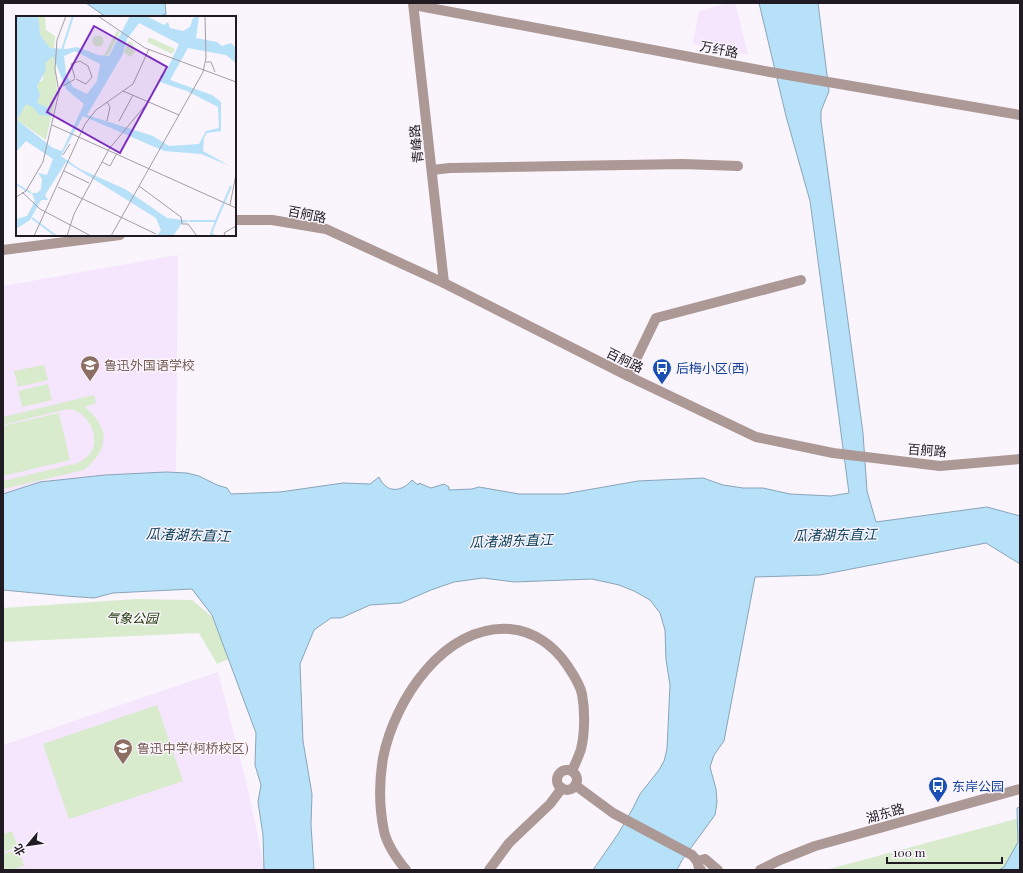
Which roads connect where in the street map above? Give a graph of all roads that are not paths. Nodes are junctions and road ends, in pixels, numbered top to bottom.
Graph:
1 (414, 4) edge
2 (1020, 115) edge
3 (738, 166) dead end
4 (432, 170) junction
5 (236, 220) edge
6 (112, 236) edge
7 (3, 250) edge
8 (801, 280) dead end
9 (444, 283) junction
10 (628, 376) junction
11 (1020, 459) edge
12 (572, 771) junction
13 (575, 785) junction
14 (562, 788) junction
15 (1015, 790) edge
16 (697, 862) edge
17 (406, 870) edge
18 (489, 870) edge
19 (718, 870) edge
20 (760, 870) edge

1 - 2 street, 万纤路
1 - 4 street, 青峰路
3 - 4 street
4 - 9 street, 青峰路
5 - 9 street, 百舸路
6 - 7 street
8 - 10 street
9 - 10 street, 百舸路
10 - 11 street, 百舸路
12 - 13 street
12 - 14 street
12 - 17 street
13 - 14 street
13 - 16 street
14 - 18 street
15 - 20 street, 湖东路
16 - 19 street

